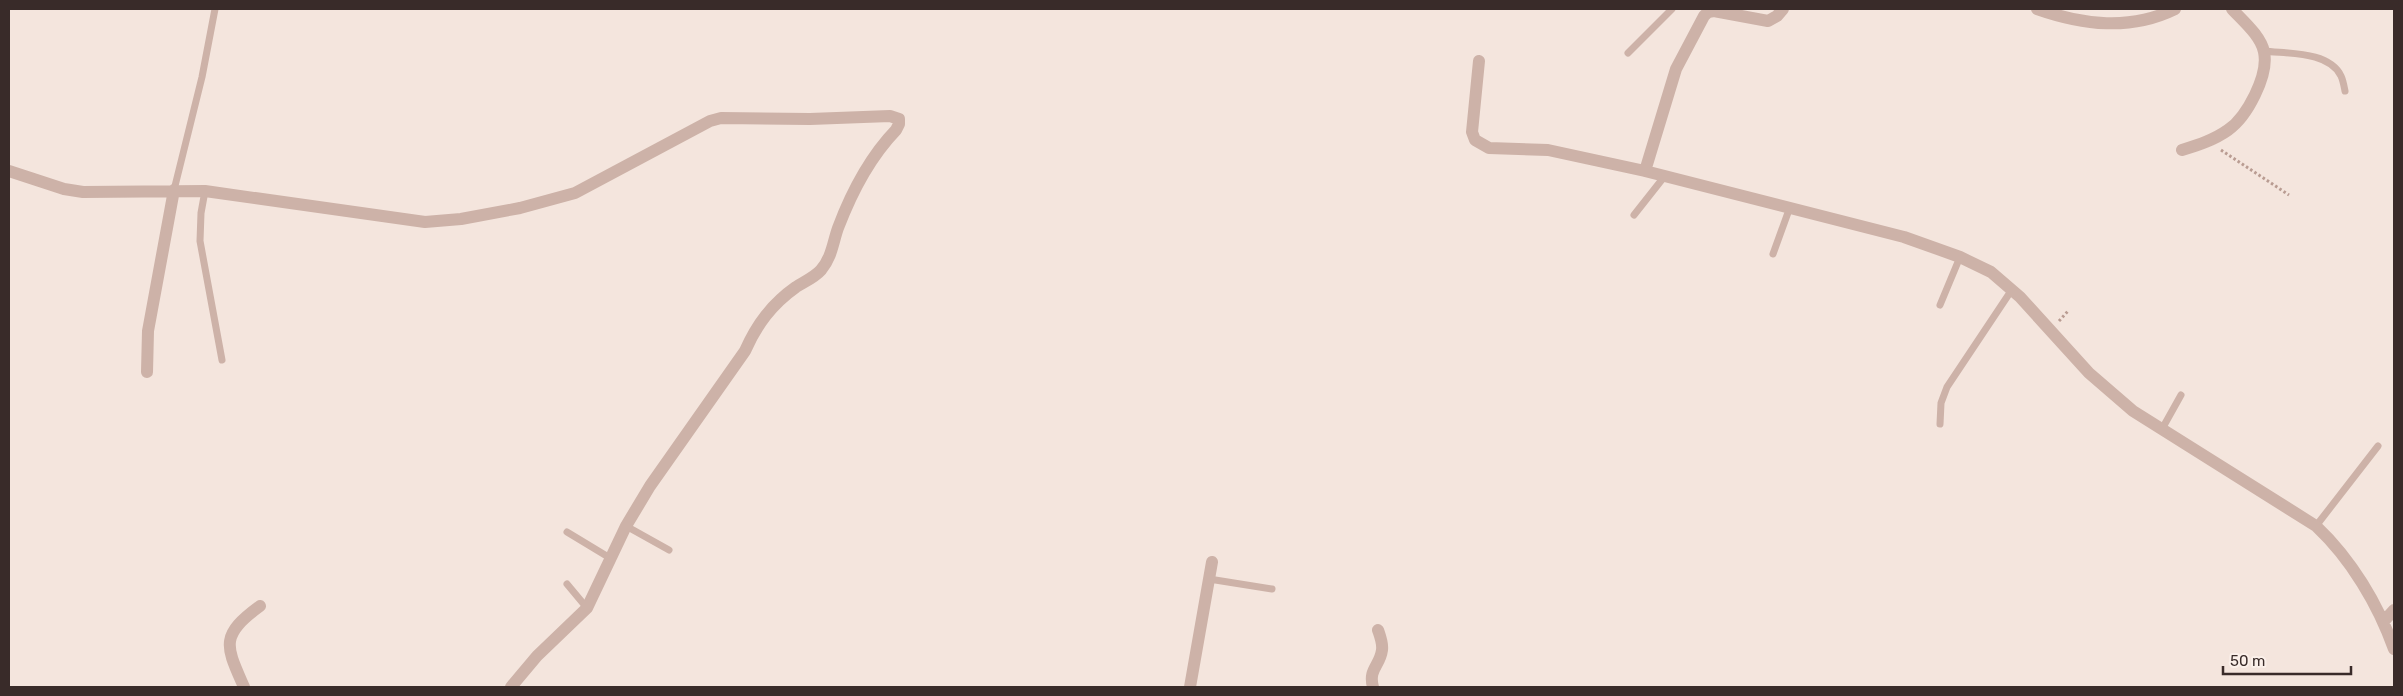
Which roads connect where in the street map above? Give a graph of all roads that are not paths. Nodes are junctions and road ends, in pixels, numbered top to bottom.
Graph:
1 (215, 9) edge
2 (1672, 9) edge
3 (1783, 9) edge
4 (2037, 9) edge
5 (2175, 9) edge
6 (2232, 9) edge
7 (1708, 10) edge
8 (2264, 51) junction
9 (1628, 53) dead end
10 (1479, 60) dead end
11 (2345, 91) dead end
12 (2182, 150) dead end
13 (9, 171) edge
14 (1645, 171) junction
15 (1664, 177) junction
16 (174, 190) junction
17 (205, 191) junction
18 (1790, 207) junction
19 (1634, 215) dead end
20 (1773, 254) dead end
21 (1960, 257) junction
22 (2011, 291) junction
23 (1940, 305) dead end
24 (222, 360) dead end
25 (147, 372) dead end
26 (2181, 395) dead end
27 (1940, 424) dead end
28 (2162, 429) junction
29 (2378, 446) dead end
30 (626, 526) junction
31 (2316, 526) junction
32 (567, 532) dead end
33 (669, 550) dead end
34 (610, 558) junction
35 (1212, 562) dead end
36 (1209, 579) junction
37 (568, 584) dead end
38 (1272, 589) dead end
39 (260, 606) dead end
40 (586, 608) junction
41 (2394, 610) edge
42 (2384, 621) junction
43 (1378, 630) dead end
44 (2394, 649) edge
45 (244, 687) edge
46 (511, 687) edge
47 (1190, 687) edge
48 (1373, 687) edge

1 - 16 lane
2 - 9 lane
3 - 7 street
4 - 5 street
6 - 8 street
7 - 14 street
8 - 11 lane
8 - 12 street
10 - 14 street
13 - 16 street
14 - 15 street
15 - 18 street
15 - 19 lane
16 - 17 street
16 - 25 street
17 - 24 lane
17 - 30 street
18 - 20 lane
18 - 21 street
21 - 22 street
21 - 23 lane
22 - 27 lane
22 - 28 street
26 - 28 lane
28 - 31 street
29 - 31 lane
30 - 33 lane
30 - 34 street
31 - 42 street
32 - 34 lane
34 - 40 street
35 - 36 street
36 - 38 lane
36 - 47 street
37 - 40 lane
39 - 45 street
40 - 46 street
41 - 42 street
42 - 44 street
43 - 48 street

